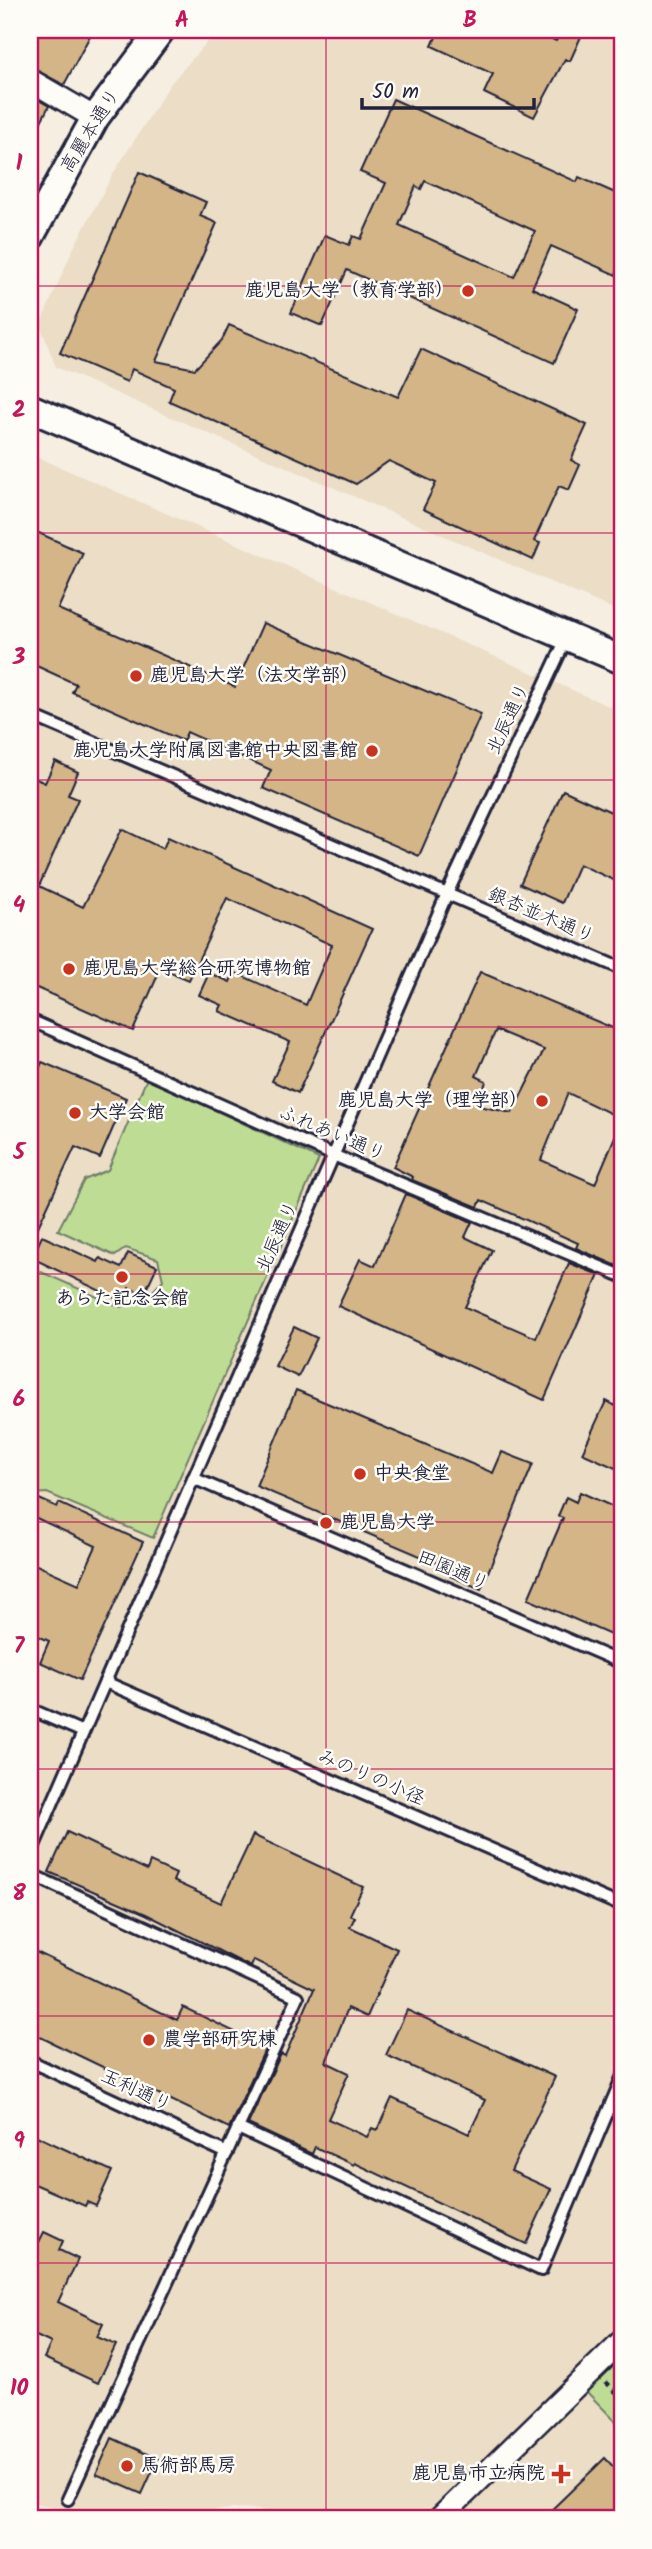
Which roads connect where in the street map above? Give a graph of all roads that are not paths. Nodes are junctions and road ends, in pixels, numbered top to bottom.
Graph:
1 (161, 30) edge
2 (30, 80) edge
3 (95, 118) junction
4 (30, 237) edge
5 (30, 408) edge
6 (567, 637) junction
7 (622, 660) edge
8 (30, 719) edge
9 (446, 895) junction
10 (622, 969) edge
11 (30, 1020) edge
12 (333, 1155) junction
13 (622, 1276) edge
14 (193, 1478) junction
15 (622, 1663) edge
16 (105, 1682) junction
17 (30, 1709) edge
18 (83, 1732) junction
19 (30, 1855) edge
20 (30, 1874) edge
21 (622, 1906) edge
22 (30, 2061) edge
23 (622, 2078) edge
24 (238, 2128) junction
25 (227, 2153) junction
26 (622, 2342) edge
27 (68, 2499) dead end
28 (439, 2519) edge

1 - 3 street, 高麗本通り
2 - 3 street
3 - 4 street, 高麗本通り
5 - 6 street
6 - 7 street
6 - 9 lane, 北辰通り
8 - 9 lane, 銀杏並木通り
9 - 10 lane, 銀杏並木通り
9 - 12 lane, 北辰通り
11 - 12 lane, ふれあい通り
12 - 13 lane, ふれあい通り
12 - 14 lane, 北辰通り
14 - 15 lane, 田園通り
14 - 16 lane, 北辰通り
16 - 18 lane, 北辰通り
16 - 21 lane, みのりの小径
17 - 18 lane
18 - 19 lane, 北辰通り
20 - 24 lane
22 - 25 lane, 玉利通り
23 - 24 lane
24 - 25 lane
25 - 27 lane
26 - 28 street

